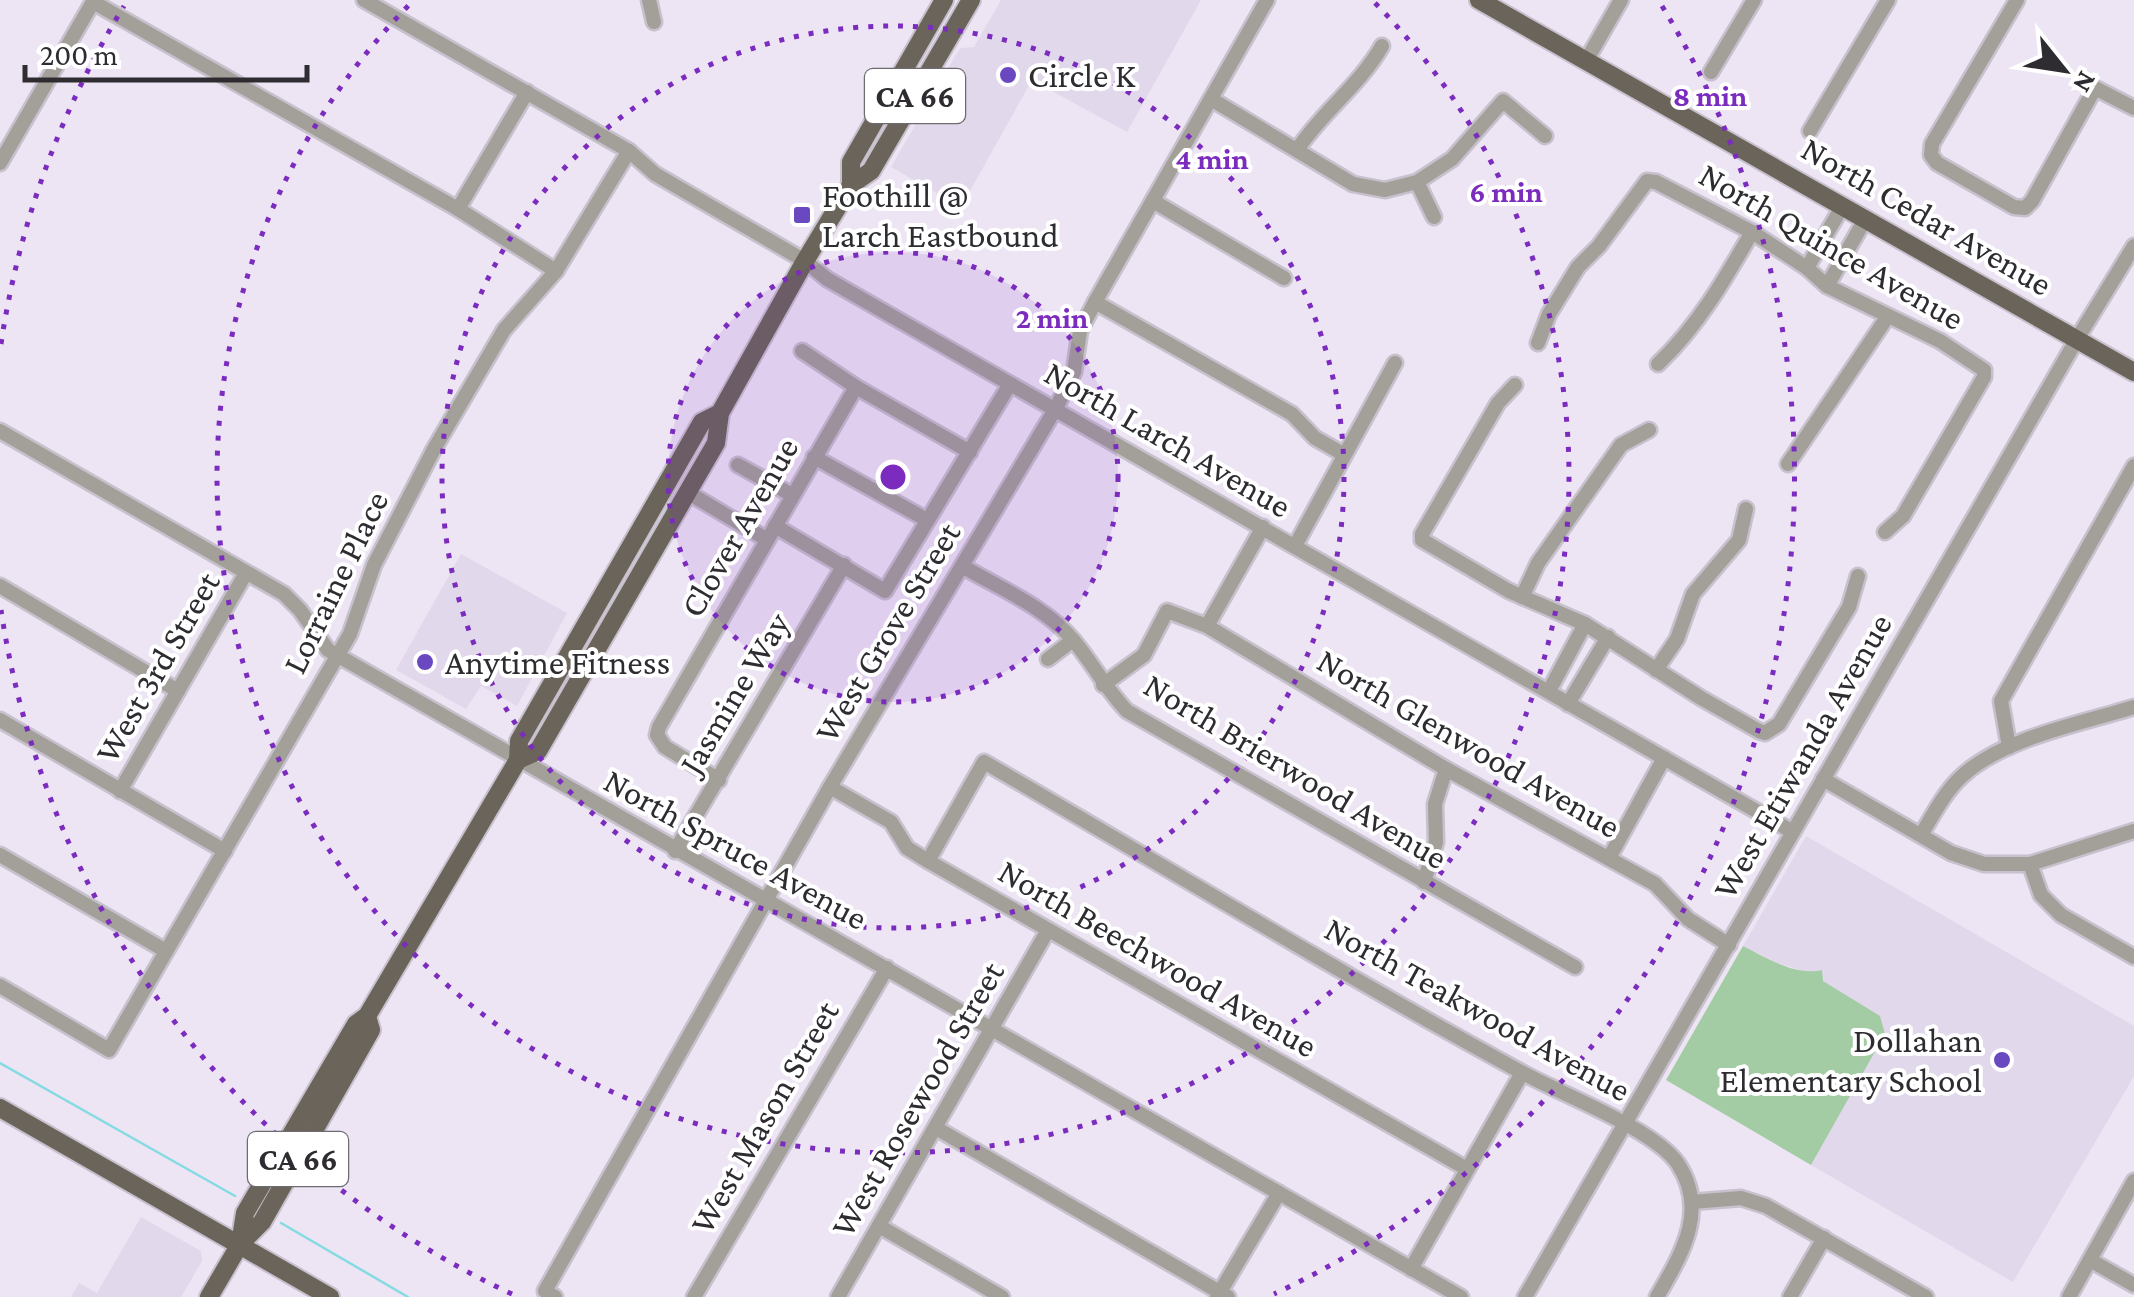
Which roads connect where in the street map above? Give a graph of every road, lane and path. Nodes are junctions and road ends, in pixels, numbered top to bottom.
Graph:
1 (364, 0) edge
2 (648, 0) edge
3 (944, 0) edge
4 (957, 0) edge
5 (971, 0) edge
6 (1267, 0) edge
7 (1479, 0) edge
8 (1621, 0) edge
9 (1754, 0) edge
10 (1888, 0) edge
11 (2017, 0) edge
12 (94, 1) edge
13 (654, 22) dead end
14 (958, 24) junction
15 (1382, 46) dead end
16 (915, 52) junction
17 (1586, 61) junction
18 (1712, 72) dead end
19 (527, 92) junction
20 (1211, 99) junction
21 (2134, 108) edge
22 (1810, 131) dead end
23 (1544, 136) dead end
24 (1297, 150) junction
25 (630, 151) junction
26 (881, 154) junction
27 (0, 163) edge
28 (1417, 182) junction
29 (851, 185) junction
30 (1153, 201) junction
31 (1844, 205) junction
32 (458, 210) junction
33 (1434, 217) dead end
34 (1866, 218) junction
35 (1752, 232) junction
36 (2134, 246) edge
37 (805, 261) junction
38 (1808, 268) junction
39 (556, 271) junction
40 (1284, 278) dead end
41 (1828, 286) junction
42 (1095, 302) junction
43 (1888, 316) junction
44 (2077, 338) junction
45 (1538, 343) dead end
46 (802, 352) dead end
47 (1395, 363) dead end
48 (1658, 364) dead end
49 (2134, 372) edge
50 (1010, 384) junction
51 (1515, 385) dead end
52 (856, 387) junction
53 (1056, 408) junction
54 (720, 413) junction
55 (1649, 430) dead end
56 (0, 431) edge
57 (970, 452) junction
58 (1343, 454) junction
59 (814, 457) junction
60 (1788, 464) dead end
61 (738, 465) dead end
62 (2134, 466) edge
63 (687, 492) junction
64 (792, 495) junction
65 (1746, 509) dead end
66 (928, 520) junction
67 (1262, 527) junction
68 (770, 532) junction
69 (1885, 532) dead end
70 (1295, 546) junction
71 (844, 566) junction
72 (962, 566) junction
73 (246, 574) junction
74 (1858, 576) dead end
75 (0, 586) edge
76 (1522, 597) junction
77 (1585, 624) junction
78 (1207, 626) junction
79 (1608, 637) junction
80 (1073, 640) junction
81 (337, 655) junction
82 (1048, 658) dead end
83 (1656, 670) junction
84 (1103, 685) junction
85 (178, 691) junction
86 (1548, 692) junction
87 (1568, 704) junction
88 (2134, 707) edge
89 (0, 720) edge
90 (2009, 747) junction
91 (1664, 758) junction
92 (518, 760) junction
93 (1446, 769) junction
94 (1823, 778) junction
95 (719, 780) junction
96 (830, 787) junction
97 (120, 791) junction
98 (2134, 831) edge
99 (1792, 832) junction
100 (1921, 835) junction
101 (225, 851) junction
102 (675, 851) junction
103 (0, 855) edge
104 (1609, 858) junction
105 (928, 862) junction
106 (2030, 864) junction
107 (1424, 882) junction
108 (765, 902) junction
109 (1048, 930) junction
110 (1729, 945) junction
111 (166, 951) junction
112 (2134, 957) edge
113 (1576, 967) dead end
114 (887, 968) junction
115 (0, 986) edge
116 (992, 1030) junction
117 (1522, 1073) junction
118 (0, 1108) edge
119 (1624, 1125) junction
120 (936, 1128) junction
121 (1467, 1169) junction
122 (2134, 1181) edge
123 (1279, 1192) junction
124 (1692, 1202) junction
125 (879, 1226) junction
126 (1824, 1238) junction
127 (240, 1244) junction
128 (2090, 1260) junction
129 (1411, 1269) junction
130 (2134, 1285) edge
131 (550, 1294) edge
132 (1221, 1295) edge
133 (210, 1297) edge
134 (330, 1297) edge
135 (694, 1297) edge
136 (838, 1297) edge
137 (1002, 1297) edge
138 (1461, 1297) edge
139 (1525, 1297) edge
140 (1657, 1297) edge
141 (1790, 1297) edge
142 (1926, 1297) edge
143 (2069, 1297) edge

1 - 19 street, North Larch Avenue
2 - 13 street
3 - 16 main road
4 - 14 main road
5 - 14 main road, CA 66
6 - 20 street, West Grove Street
7 - 17 main road, North Cedar Avenue
8 - 17 street
9 - 18 street
10 - 22 street
11 - 21 street
12 - 27 street
12 - 32 street
14 - 26 main road, CA 66
15 - 24 street
16 - 26 main road
16 - 29 main road
17 - 31 main road, North Cedar Avenue
19 - 25 street, North Larch Avenue
19 - 32 street
20 - 24 street
20 - 30 street, West Grove Street
23 - 28 street
24 - 28 street
25 - 37 street, North Larch Avenue
25 - 39 street, Lorraine Place
26 - 29 main road, CA 66
28 - 33 street
29 - 37 main road
30 - 40 street
30 - 42 street, West Grove Street
31 - 34 main road, North Cedar Avenue
31 - 38 street
32 - 39 street
34 - 41 street
34 - 44 main road, North Cedar Avenue
35 - 38 street, North Quince Avenue
35 - 45 street, North Quince Avenue
35 - 48 street
36 - 44 street, West Etiwanda Avenue
37 - 50 street, North Larch Avenue
37 - 54 main road
38 - 41 street, North Quince Avenue
39 - 81 street, Lorraine Place
41 - 43 street, North Quince Avenue
42 - 53 street, West Grove Street
42 - 58 street
43 - 60 street
43 - 69 street, North Quince Avenue
44 - 49 main road, North Cedar Avenue
44 - 94 street, West Etiwanda Avenue
46 - 52 street
47 - 58 street
50 - 53 street, North Larch Avenue
50 - 57 street
51 - 76 street
52 - 57 street
52 - 59 street, Clover Avenue
53 - 67 street, North Larch Avenue
53 - 72 street, West Grove Street
54 - 63 main road
54 - 92 main road
55 - 76 street
56 - 73 street, North Spruce Avenue
57 - 66 street
58 - 70 street
59 - 64 street, Clover Avenue
59 - 66 street
61 - 64 street
62 - 90 street
63 - 68 street
63 - 92 main road
64 - 68 street, Clover Avenue
65 - 83 street
66 - 71 street
67 - 70 street, North Larch Avenue
67 - 78 street
68 - 71 street
68 - 95 street, Clover Avenue
70 - 86 street, North Larch Avenue
71 - 95 street, Jasmine Way
72 - 80 street, North Brierwood Avenue
72 - 96 street, West Grove Street
73 - 81 street, North Spruce Avenue
73 - 85 street, West 3rd Street
74 - 83 street
75 - 85 street
76 - 77 street
77 - 79 street
77 - 86 street
78 - 84 street, North Glenwood Avenue
78 - 93 street, North Glenwood Avenue
79 - 83 street
79 - 87 street
80 - 82 street
80 - 84 street, North Brierwood Avenue
81 - 92 street, North Spruce Avenue
81 - 101 street, Lorraine Place
84 - 107 street, North Brierwood Avenue
85 - 97 street, West 3rd Street
86 - 87 street, North Larch Avenue
87 - 91 street, North Larch Avenue
88 - 90 street
89 - 97 street
90 - 100 street
91 - 99 street, North Larch Avenue
91 - 104 street
92 - 102 street, North Spruce Avenue
92 - 127 main road, CA 66
93 - 104 street, North Glenwood Avenue
93 - 107 street
94 - 99 street, West Etiwanda Avenue
94 - 100 street
95 - 102 street, Jasmine Way
96 - 105 street, North Beechwood Avenue
96 - 108 street, West Grove Street
97 - 101 street
98 - 106 street
99 - 110 street, West Etiwanda Avenue
100 - 106 street
101 - 111 street, Lorraine Place
102 - 108 street, North Spruce Avenue
103 - 111 street
104 - 110 street, North Glenwood Avenue
105 - 109 street, North Beechwood Avenue
105 - 117 street, North Teakwood Avenue
106 - 112 street
107 - 113 street, North Brierwood Avenue
108 - 114 street, North Spruce Avenue
108 - 131 street, West Grove Street
109 - 116 street, West Rosewood Street
109 - 121 street, North Beechwood Avenue
110 - 119 street, West Etiwanda Avenue
111 - 115 street, Lorraine Place
114 - 116 street, North Spruce Avenue
114 - 135 street, West Mason Street
116 - 120 street, West Rosewood Street
116 - 123 street, North Spruce Avenue
117 - 119 street, North Teakwood Avenue
117 - 121 street
118 - 127 main road
119 - 124 street, North Teakwood Avenue
119 - 139 street, West Etiwanda Avenue
120 - 125 street, West Rosewood Street
120 - 132 street
121 - 129 street
122 - 128 street
123 - 129 street, North Spruce Avenue
123 - 132 street
124 - 126 street
124 - 140 street
125 - 136 street, West Rosewood Street
125 - 137 street
126 - 141 street
126 - 142 street
127 - 133 main road
127 - 134 main road
128 - 130 street
128 - 143 street
129 - 138 street, North Spruce Avenue

